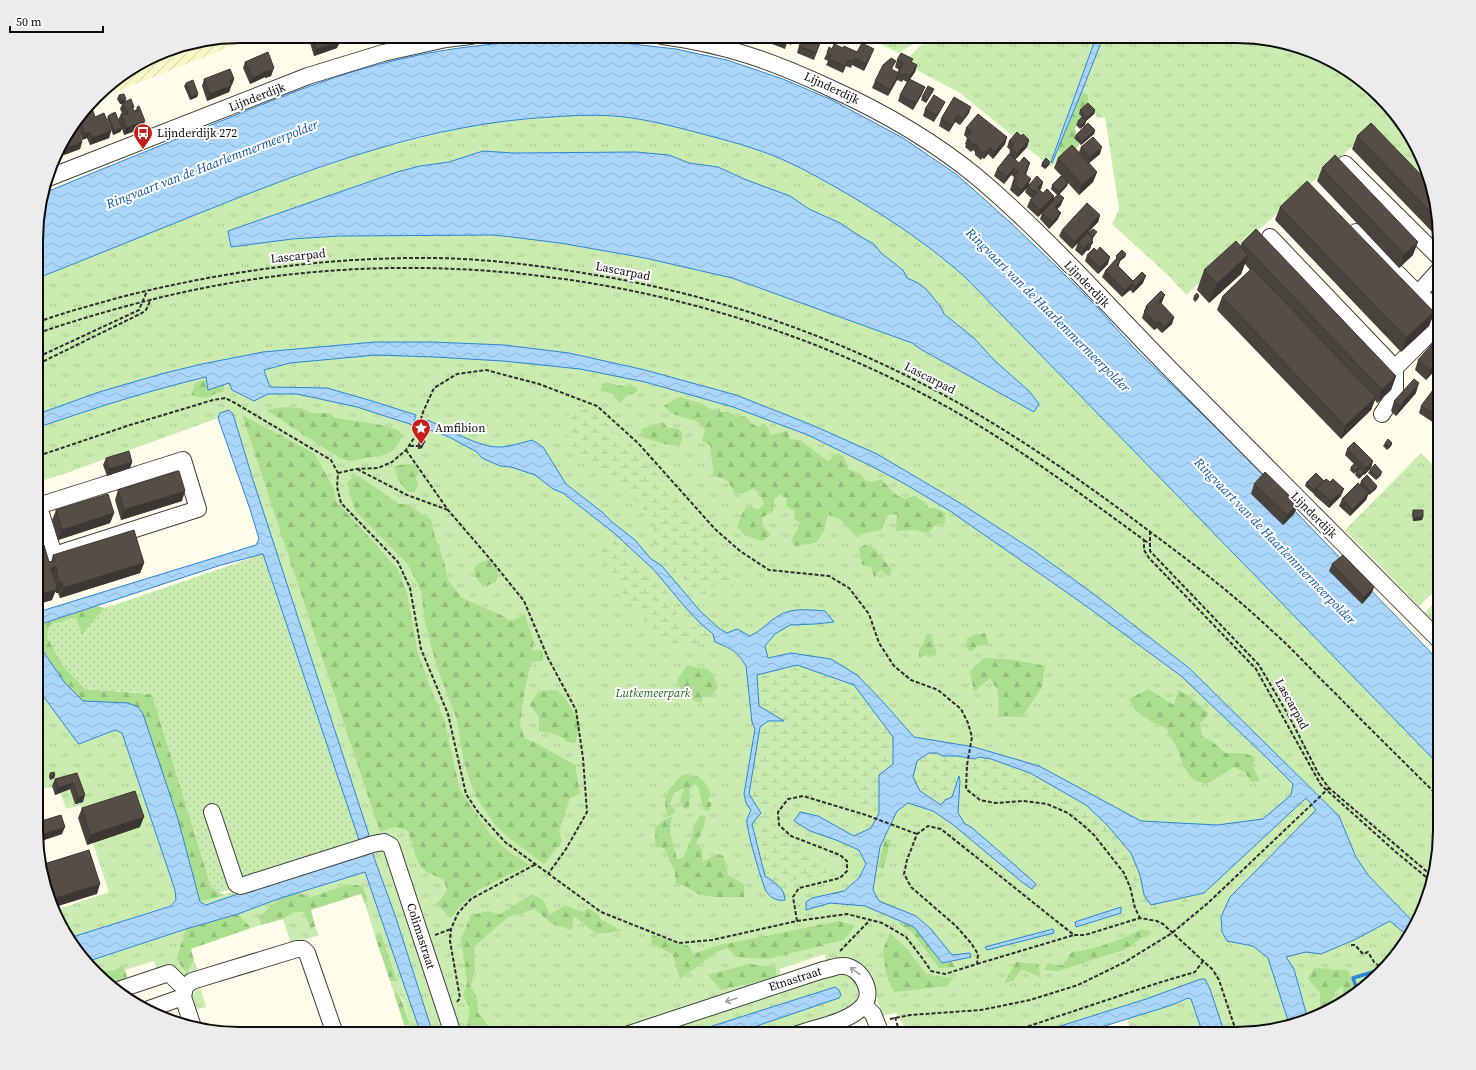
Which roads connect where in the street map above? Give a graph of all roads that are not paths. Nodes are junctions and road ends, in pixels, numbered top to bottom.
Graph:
1 (427, 43) edge
2 (700, 43) edge
3 (1345, 164) edge
4 (53, 176) edge
5 (1343, 219) edge
6 (1270, 237) dead end
7 (1433, 251) edge
8 (1433, 277) edge
9 (1418, 294) junction
10 (1433, 304) edge
11 (1433, 330) edge
12 (1395, 368) junction
13 (1382, 414) dead end
14 (43, 503) edge
15 (43, 521) edge
16 (1433, 635) edge
17 (212, 812) dead end
18 (123, 988) edge
19 (184, 992) junction
20 (864, 1005) junction
21 (153, 1007) edge
22 (191, 1021) edge
23 (333, 1027) edge
24 (451, 1027) edge
25 (650, 1027) edge
26 (820, 1027) edge
27 (878, 1027) edge

1 - 4 street, Lijnderdijk
2 - 16 street, Lijnderdijk
3 - 7 street
5 - 9 street
6 - 12 street
8 - 9 street
9 - 10 street
11 - 12 street
12 - 13 street
14 - 15 street
17 - 24 street, Colimastraat
18 - 19 street
19 - 21 street
19 - 22 street
19 - 23 street
20 -> 25 street, Etnastraat
20 - 26 street
20 - 27 street

